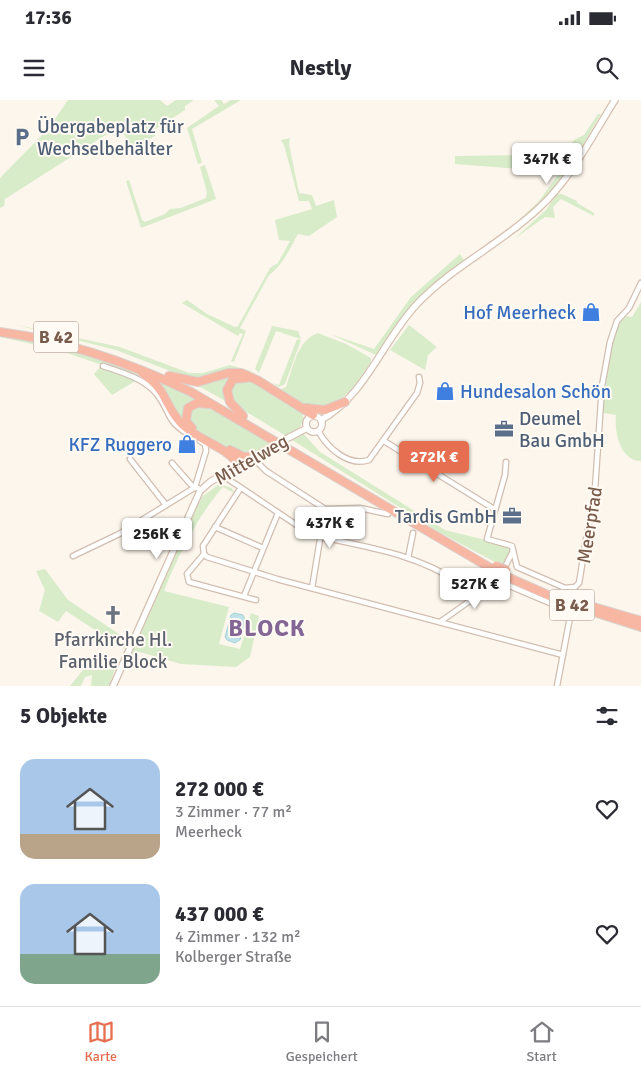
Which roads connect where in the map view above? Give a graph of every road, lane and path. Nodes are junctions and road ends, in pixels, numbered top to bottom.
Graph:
1 (615, 100) edge
2 (641, 283) edge
3 (0, 327) edge
4 (0, 332) edge
5 (129, 365) junction
6 (103, 366) dead end
7 (169, 376) junction
8 (419, 377) dead end
9 (345, 402) junction
10 (292, 403) junction
11 (220, 407) junction
12 (243, 416) junction
13 (310, 417) junction
14 (322, 420) junction
15 (307, 428) junction
16 (318, 431) junction
17 (384, 441) junction
18 (239, 455) junction
19 (130, 459) dead end
20 (257, 459) junction
21 (506, 462) dead end
22 (172, 464) dead end
23 (241, 464) junction
24 (222, 475) junction
25 (197, 488) junction
26 (240, 489) junction
27 (166, 505) junction
28 (325, 509) junction
29 (494, 509) junction
30 (278, 513) junction
31 (388, 514) dead end
32 (215, 527) junction
33 (413, 533) dead end
34 (322, 535) junction
35 (263, 548) junction
36 (513, 551) junction
37 (204, 554) junction
38 (72, 556) dead end
39 (408, 558) junction
40 (254, 572) junction
41 (501, 573) junction
42 (460, 583) dead end
43 (312, 588) junction
44 (244, 596) junction
45 (256, 600) dead end
46 (440, 622) junction
47 (641, 622) edge
48 (641, 627) edge
49 (563, 655) junction
50 (113, 686) edge
51 (557, 686) edge

1 - 9 main road
2 - 36 street, Meerpfad
3 - 7 highway, B 42
4 - 5 highway, B 42
5 - 11 highway, B 42
5 - 23 highway
6 - 25 street, Mittelweg
7 - 10 highway
7 - 12 highway, B 42
8 - 17 street
9 - 10 highway
9 - 14 main road
10 - 13 highway
11 - 18 highway
11 - 41 highway, B 42
12 - 13 highway
12 - 41 highway, B 42
13 - 14 main road
13 - 15 main road
14 - 16 main road
15 - 16 main road
15 - 20 main road, Mittelweg, bridge
16 - 17 street
17 - 29 street
18 - 20 highway
18 - 23 highway
19 - 27 street
20 - 23 main road, Mittelweg
20 - 28 street
21 - 29 street
22 - 25 street, Mittelweg
23 - 24 main road, Mittelweg
24 - 25 main road, Mittelweg
24 - 26 street
25 - 27 street
25 - 50 main road, Mittelweg
26 - 30 street
26 - 32 street
27 - 38 street
28 - 31 street
28 - 34 street
29 - 36 street
30 - 34 street
30 - 35 street
32 - 35 street
32 - 37 street
33 - 39 street
34 - 39 street
34 - 43 street
35 - 40 street
36 - 41 street
37 - 40 street
37 - 44 street
39 - 42 street
40 - 43 street
40 - 44 street
41 - 46 street
41 - 47 highway, B 42
41 - 48 highway, B 42
41 - 49 street
43 - 46 street
44 - 45 street
46 - 49 street
49 - 51 street

